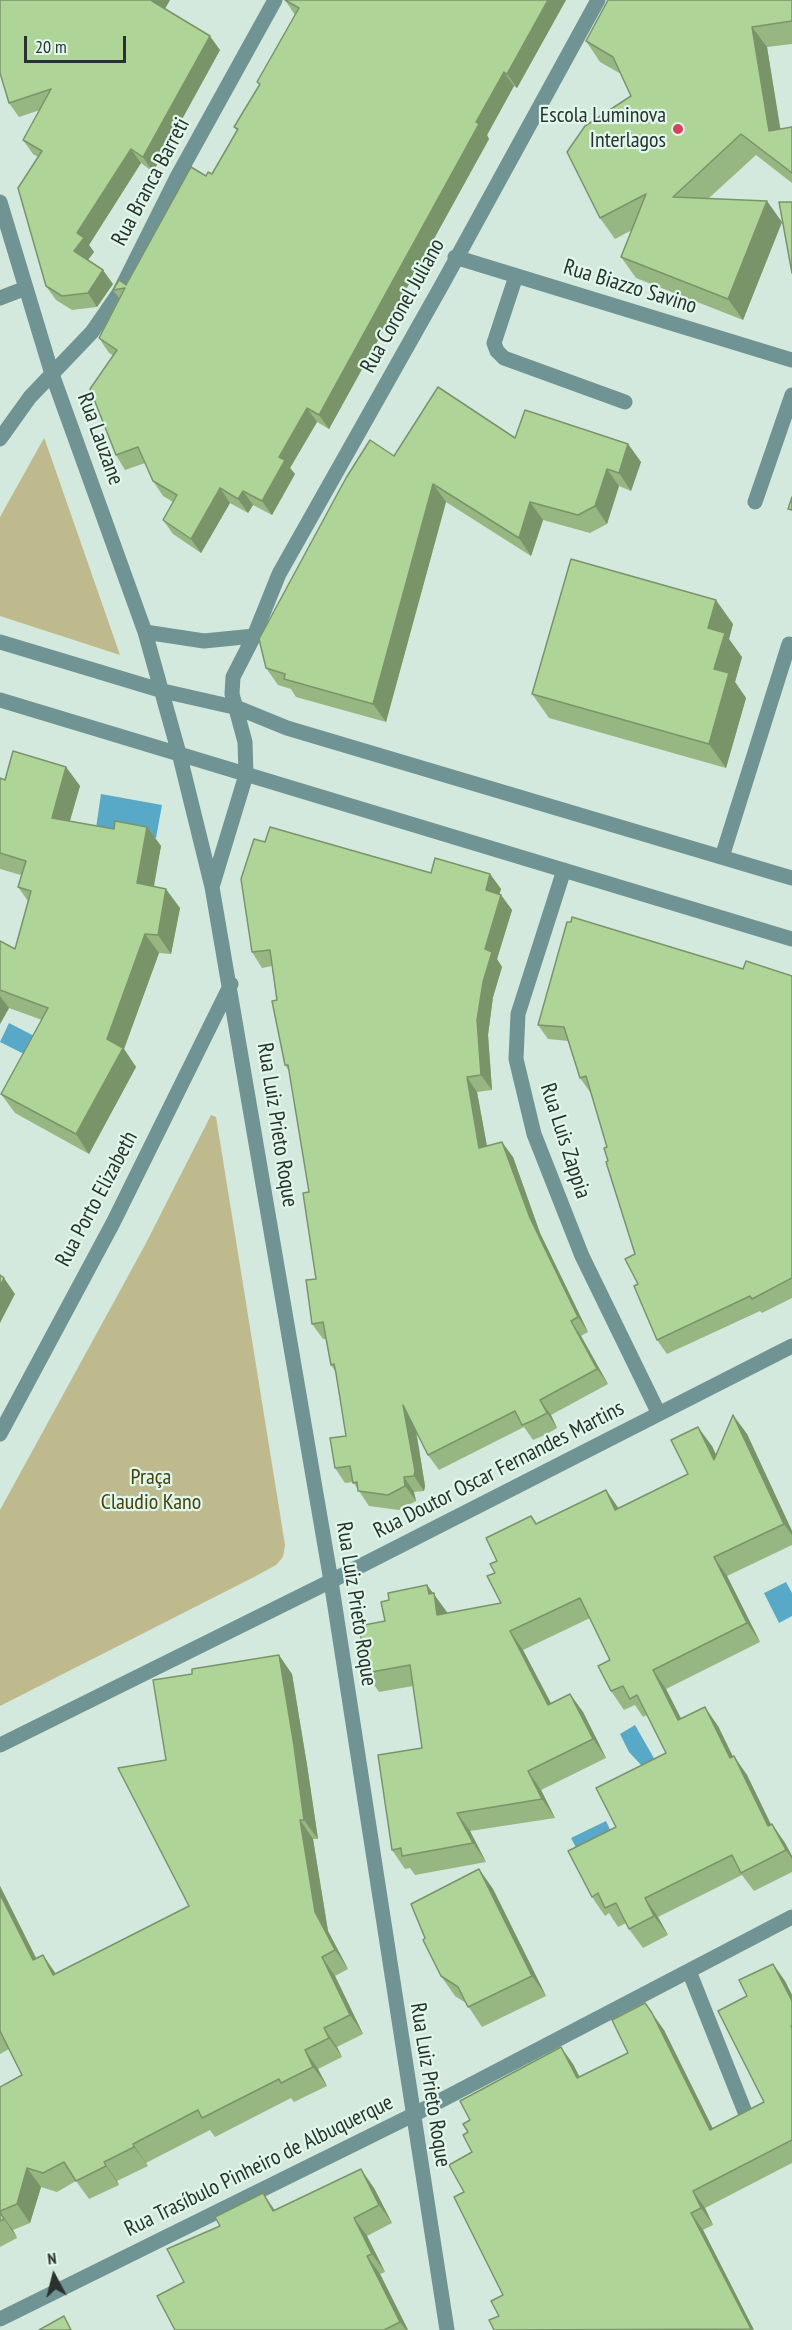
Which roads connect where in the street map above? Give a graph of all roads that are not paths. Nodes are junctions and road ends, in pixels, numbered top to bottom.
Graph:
1 (275, 0) edge
2 (598, 0) edge
3 (0, 202) edge
4 (455, 257) junction
5 (516, 276) junction
6 (26, 288) junction
7 (0, 298) edge
8 (792, 360) edge
9 (52, 374) junction
10 (792, 396) edge
11 (625, 402) dead end
12 (0, 439) edge
13 (755, 502) dead end
14 (145, 632) junction
15 (254, 636) junction
16 (0, 642) edge
17 (789, 644) dead end
18 (162, 690) junction
19 (0, 700) edge
20 (238, 708) junction
21 (180, 757) junction
22 (246, 775) junction
23 (722, 857) junction
24 (564, 870) junction
25 (792, 878) edge
26 (212, 887) junction
27 (792, 939) edge
28 (231, 984) junction
29 (792, 1346) edge
30 (659, 1414) junction
31 (0, 1434) edge
32 (331, 1581) junction
33 (0, 1745) edge
34 (792, 1917) edge
35 (688, 1971) junction
36 (411, 2116) junction
37 (747, 2117) edge
38 (0, 2319) edge
39 (447, 2330) edge

1 - 9 street, Rua Branca Barreti
2 - 4 street, Rua Coronel Juliano
3 - 6 street, Rua Lauzane
4 - 5 street, Rua Biazzo Savino
4 - 15 street, Rua Coronel Juliano
5 - 8 street, Rua Biazzo Savino
5 - 11 street
6 - 7 street
6 - 9 street, Rua Lauzane
9 - 12 street, Rua Branca Barreti
9 - 14 street, Rua Lauzane
10 - 13 street
14 - 15 street
14 - 18 street, Rua Lauzane
15 - 20 street, Rua Coronel Juliano
16 - 18 street
17 - 23 street
18 - 20 street
18 - 21 street, Rua Lauzane
19 - 21 street
20 - 22 street, Rua Coronel Juliano
20 - 23 street
21 - 22 street
21 - 26 street, Rua Luiz Prieto Roque
22 - 24 street
22 - 26 street, Rua Luiz Prieto Roque
23 - 25 street
24 - 27 street
24 - 30 street, Rua Luis Zappia
26 - 28 street, Rua Luiz Prieto Roque
28 - 31 street, Rua Porto Elizabeth
28 - 32 street, Rua Luiz Prieto Roque
29 - 30 street, Rua Doutor Oscar Fernandes Martins
30 - 32 street, Rua Doutor Oscar Fernandes Martins
32 - 33 street, Rua Doutor Oscar Fernandes Martins
32 - 36 street, Rua Luiz Prieto Roque
34 - 35 street, Rua Trasíbulo Pinheiro de Albuquerque
35 - 36 street, Rua Trasíbulo Pinheiro de Albuquerque
35 - 37 street
36 - 38 street, Rua Trasíbulo Pinheiro de Albuquerque
36 - 39 street, Rua Luiz Prieto Roque

